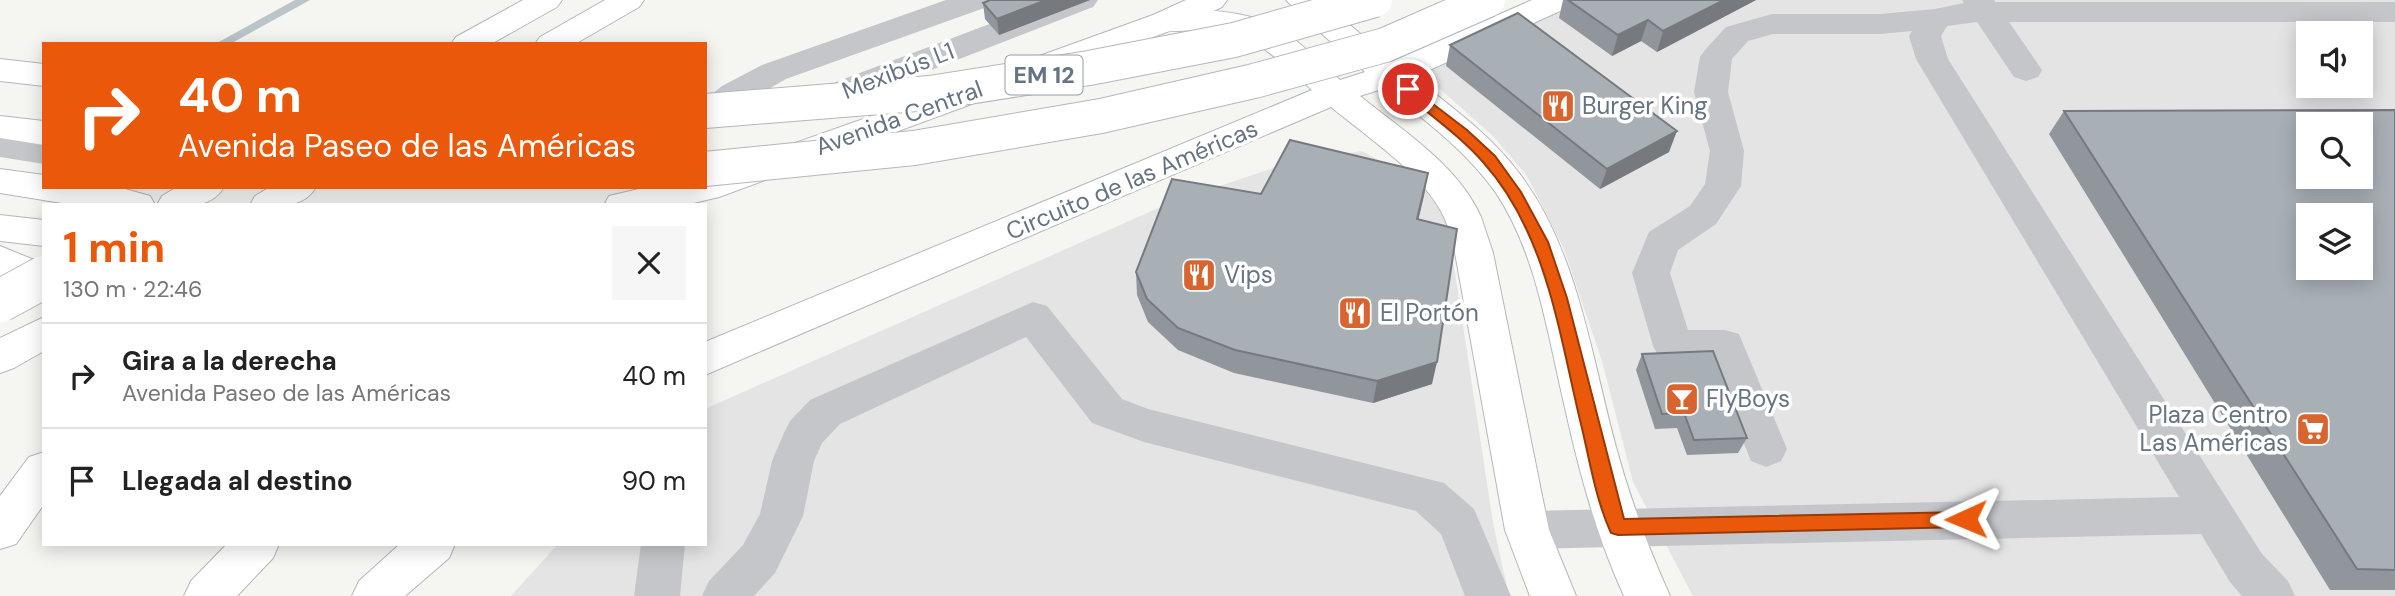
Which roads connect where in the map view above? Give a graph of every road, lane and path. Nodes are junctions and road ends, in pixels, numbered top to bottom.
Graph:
1 (546, 0) edge
2 (628, 0) edge
3 (976, 0) edge
4 (1082, 0) edge
5 (1212, 0) edge
6 (1302, 0) edge
7 (1375, 0) edge
8 (1488, 0) edge
9 (1558, 0) edge
10 (2059, 5) edge
11 (1982, 6) edge
12 (2395, 12) edge
13 (1935, 19) junction
14 (1164, 22) junction
15 (471, 42) edge
16 (554, 42) edge
17 (0, 70) edge
18 (2026, 70) dead end
19 (42, 75) edge
20 (1390, 75) junction
21 (1335, 93) junction
22 (707, 114) edge
23 (707, 115) edge
24 (707, 115) edge
25 (0, 127) edge
26 (42, 133) edge
27 (0, 145) edge
28 (42, 152) edge
29 (707, 169) edge
30 (0, 181) edge
31 (42, 187) edge
32 (707, 188) edge
33 (53, 189) edge
34 (203, 189) edge
35 (295, 189) edge
36 (701, 189) edge
37 (704, 189) edge
38 (129, 203) edge
39 (178, 203) edge
40 (271, 203) edge
41 (632, 203) edge
42 (674, 203) edge
43 (42, 233) edge
44 (0, 239) edge
45 (42, 277) edge
46 (42, 280) edge
47 (0, 301) edge
48 (42, 333) edge
49 (0, 357) edge
50 (707, 358) edge
51 (1766, 449) dead end
52 (42, 473) edge
53 (2213, 515) junction
54 (1618, 527) junction
55 (0, 530) edge
56 (1527, 530) junction
57 (255, 546) edge
58 (431, 546) edge
59 (663, 546) edge
60 (207, 596) edge
61 (375, 596) edge
62 (657, 596) edge
63 (725, 596) edge
64 (1488, 596) edge
65 (1553, 596) edge
66 (1647, 596) edge
67 (2272, 596) edge

1 - 15 main road
2 - 16 main road
3 - 22 lane, Mexibús L1
4 - 23 lane, Mexibús L1
5 - 14 main road, Avenida Central
6 - 20 main road
7 - 24 main road, EM 12, bridge
8 - 29 main road, EM 12, bridge
9 - 20 main road, Circuito de las Américas
10 - 11 lane
10 - 12 lane
11 - 13 lane
11 - 18 lane
13 - 51 lane
13 - 53 lane
14 - 21 main road
14 - 32 main road, Avenida Central
17 - 19 main road
20 - 21 main road, Circuito de las Américas
20 - 54 main road
21 - 50 main road, Circuito de las Américas
21 - 56 main road
25 - 26 main road
27 - 28 lane
30 - 31 main road
33 - 38 main road
34 - 39 main road
35 - 40 main road
36 - 41 main road, Avenida Central
37 - 42 main road
43 - 44 main road
44 - 45 main road
46 - 47 main road, bridge
48 - 49 main road
52 - 55 main road
53 - 54 lane
53 - 67 lane
54 - 56 lane
54 - 66 main road
56 - 65 main road
57 - 60 main road
58 - 61 main road
59 - 62 lane
63 - 64 lane

